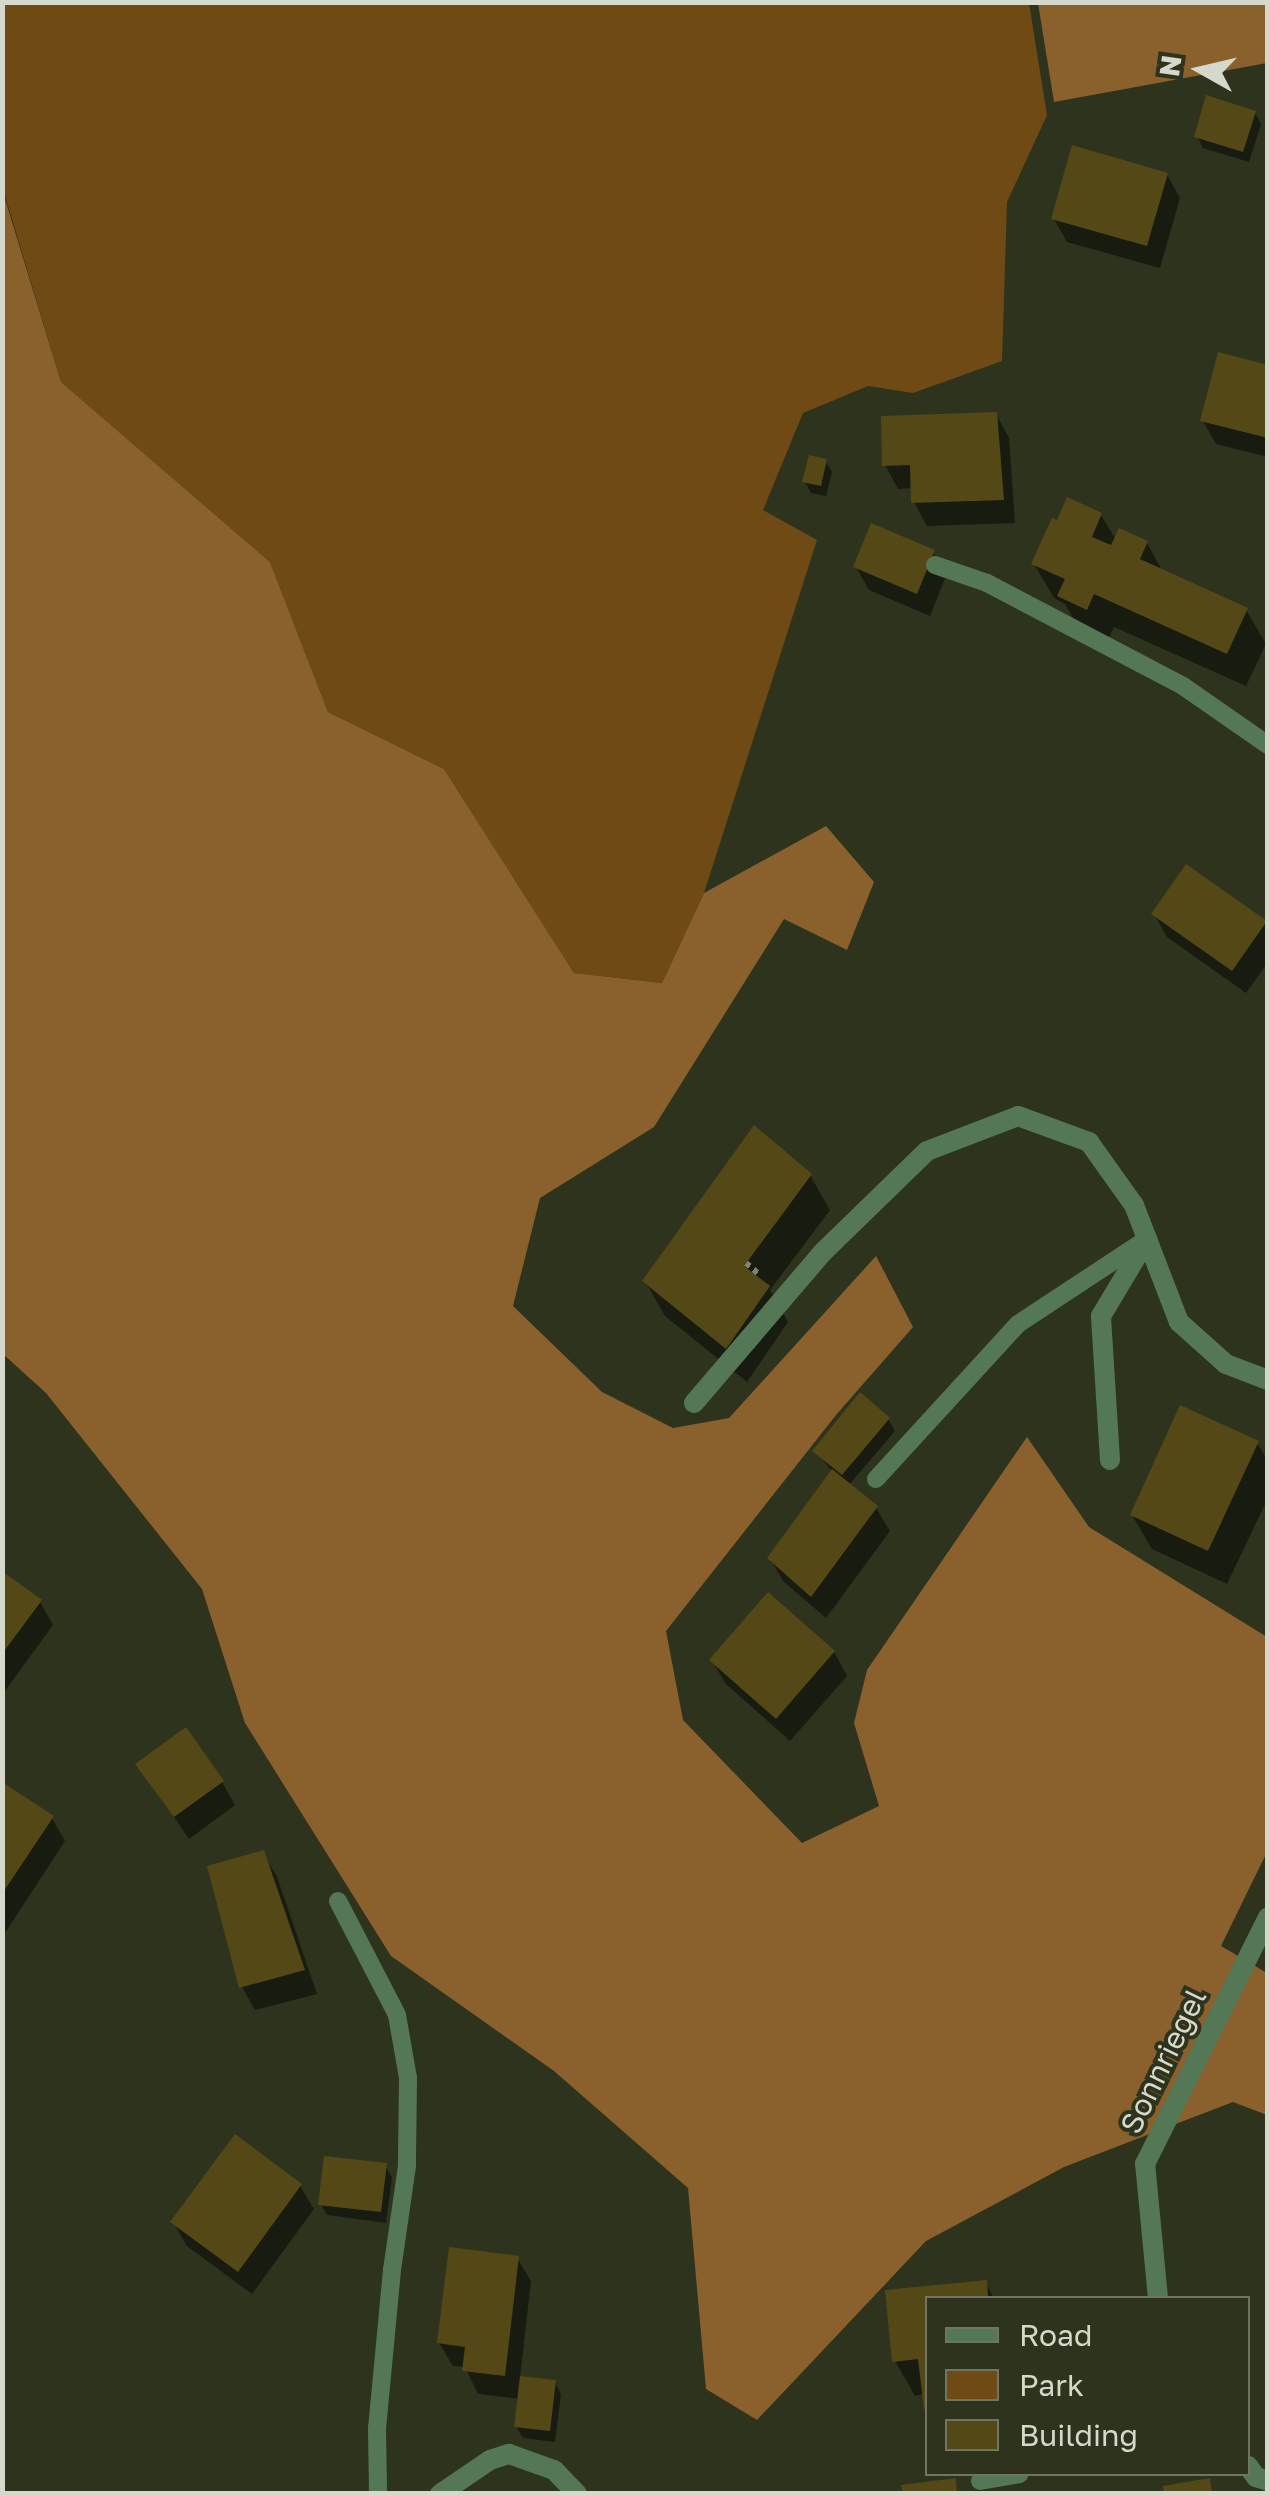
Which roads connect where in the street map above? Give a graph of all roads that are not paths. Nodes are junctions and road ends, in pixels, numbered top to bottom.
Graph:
1 (935, 565) dead end
2 (1268, 746) edge
3 (1147, 1238) junction
4 (1268, 1380) edge
5 (694, 1403) dead end
6 (1110, 1460) dead end
7 (876, 1479) dead end
8 (338, 1901) dead end
9 (1268, 1918) edge
10 (1158, 2296) edge
11 (1008, 2476) edge
12 (980, 2481) dead end
13 (378, 2494) edge
14 (440, 2494) edge
15 (577, 2494) edge

1 - 2 lane
3 - 4 street
3 - 5 street
3 - 6 street
3 - 7 lane
8 - 13 lane
9 - 10 street, Sonnriegel
11 - 12 lane
14 - 15 street

